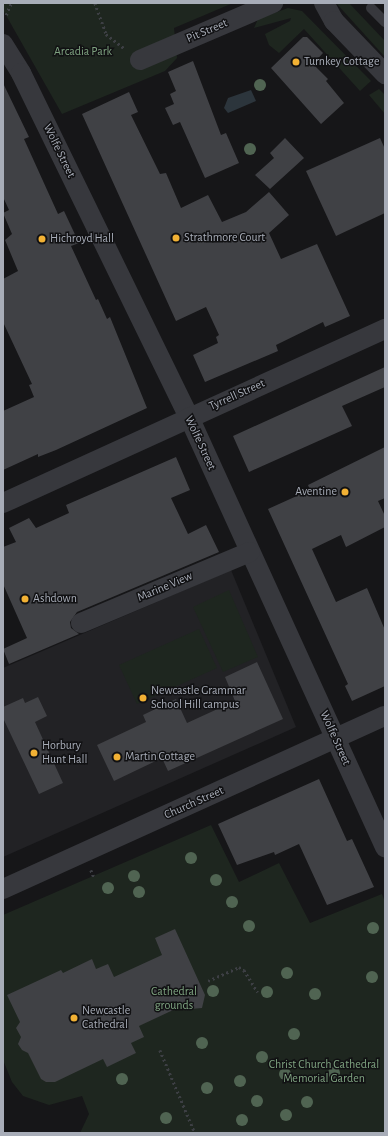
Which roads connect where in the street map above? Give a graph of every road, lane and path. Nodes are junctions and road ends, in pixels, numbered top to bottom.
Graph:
1 (11, 3) edge
2 (95, 3) edge
3 (273, 3) edge
4 (324, 3) edge
5 (371, 8) dead end
6 (6, 15) dead end
7 (385, 22) edge
8 (3, 44) edge
9 (140, 60) joint
10 (385, 74) edge
11 (385, 329) edge
12 (189, 417) junction
13 (3, 503) edge
14 (250, 552) junction
15 (81, 623) dead end
16 (385, 716) edge
17 (336, 739) junction
18 (385, 848) edge
19 (3, 889) edge
20 (208, 981) dead end
21 (258, 992) dead end
22 (160, 1050) dead end
23 (195, 1133) edge

1 - 6 path
2 - 9 path
3 - 9 street, Pit Street
4 - 10 street
5 - 7 lane
8 - 12 street, Wolfe Street
11 - 12 street, Tyrrell Street
12 - 13 street, Tyrrell Street
12 - 14 street, Wolfe Street
14 - 15 street, Marine View
14 - 17 street, Wolfe Street
16 - 17 street, Church Street
17 - 18 street, Wolfe Street
17 - 19 street, Church Street
20 - 21 path
22 - 23 path

